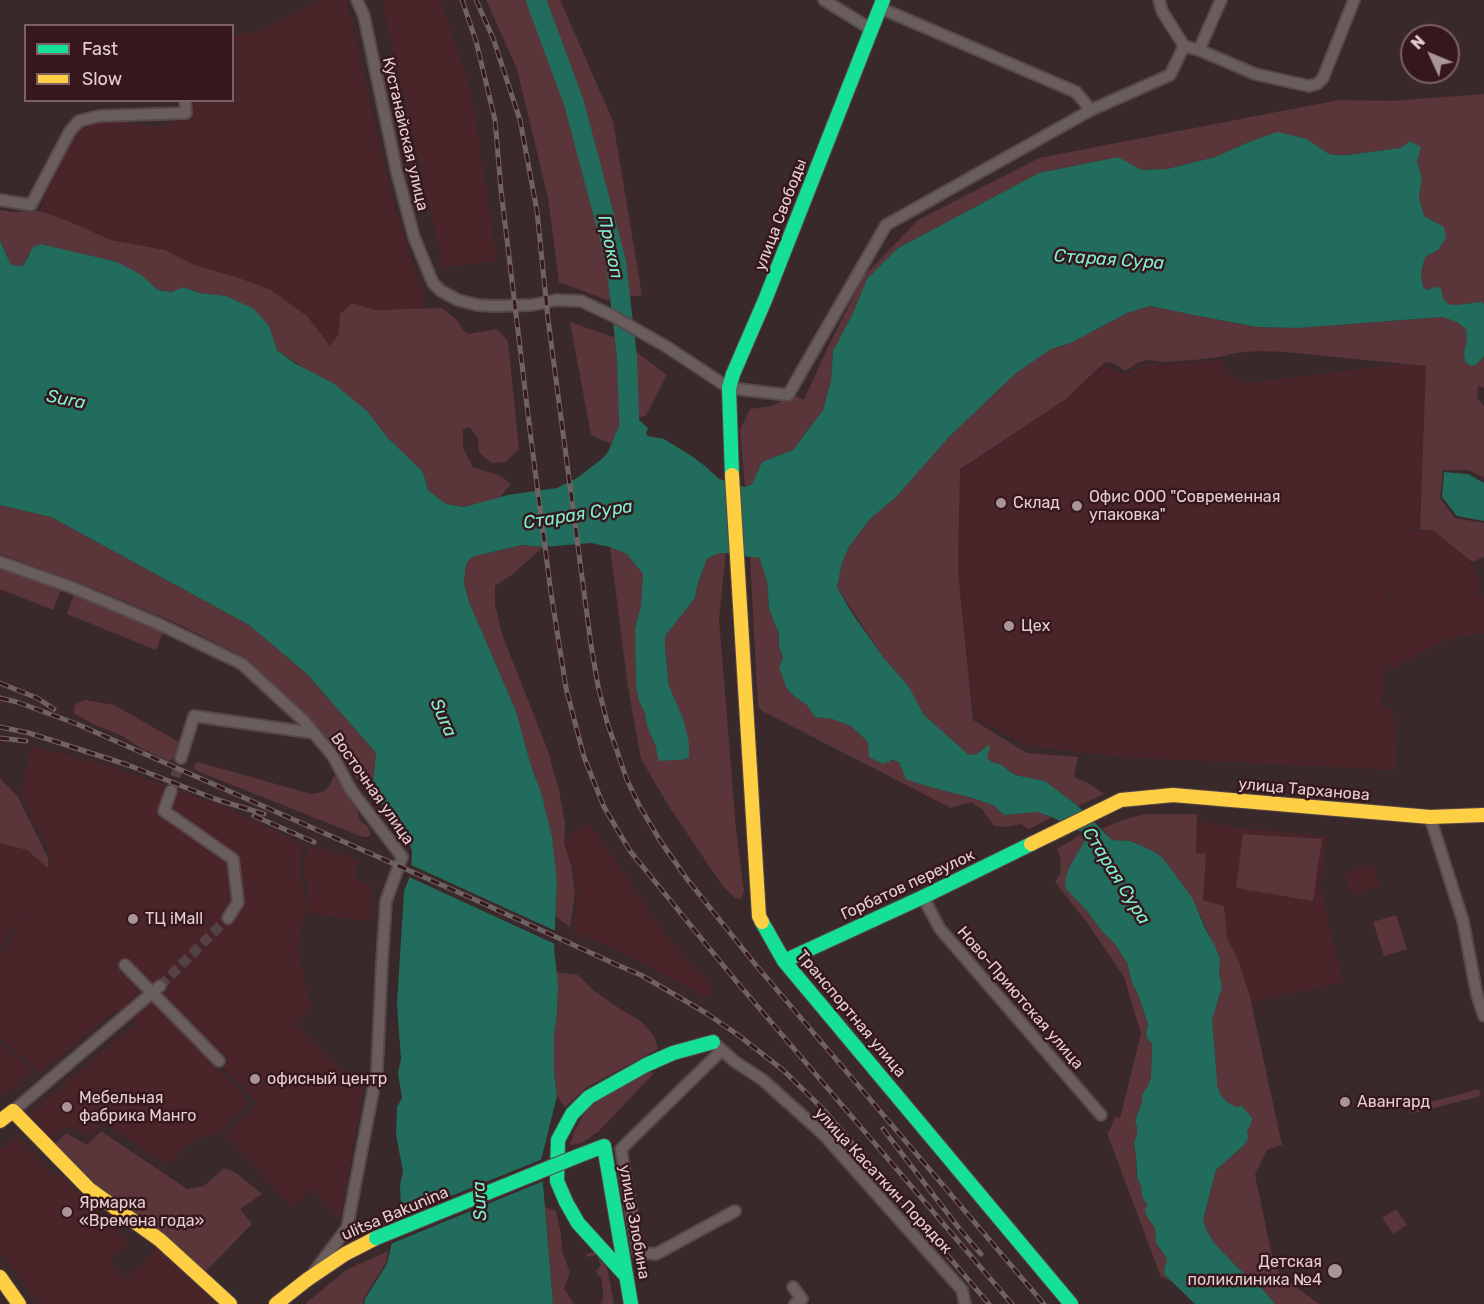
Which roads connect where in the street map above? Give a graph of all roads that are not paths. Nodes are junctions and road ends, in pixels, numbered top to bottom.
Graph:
1 (357, 0) edge
2 (824, 0) edge
3 (1158, 0) edge
4 (1221, 0) edge
5 (1354, 0) edge
6 (881, 4) edge
7 (872, 29) junction
8 (1184, 46) junction
9 (1199, 50) junction
10 (185, 102) edge
11 (1091, 110) junction
12 (0, 200) edge
13 (729, 388) junction
14 (730, 445) joint
15 (0, 562) edge
16 (314, 733) junction
17 (181, 758) tunnel mouth
18 (171, 791) tunnel mouth
19 (1484, 815) edge
20 (1430, 817) junction
21 (1045, 838) joint
22 (923, 897) junction
23 (228, 918) tunnel mouth
24 (784, 961) junction
25 (125, 965) dead end
26 (156, 989) junction
27 (1484, 1016) edge
28 (717, 1046) junction
29 (219, 1061) dead end
30 (13, 1111) junction
31 (1101, 1115) dead end
32 (0, 1121) edge
33 (604, 1146) joint
34 (735, 1211) dead end
35 (626, 1276) junction
36 (0, 1277) edge
37 (308, 1279) junction
38 (793, 1287) dead end
39 (19, 1304) edge
40 (230, 1304) edge
41 (276, 1304) edge
42 (631, 1304) edge
43 (795, 1304) edge
44 (965, 1304) edge
45 (1071, 1304) edge

1 - 13 street, Кустанайская улица
2 - 7 street
3 - 8 street
4 - 9 street
5 - 9 street
6 - 7 main road, улица Свободы
6 - 11 street
7 - 13 main road, улица Свободы
8 - 9 street
8 - 11 street
10 - 12 street
11 - 13 street
13 - 14 main road, улица Свободы
14 - 24 main road, Транспортная улица
15 - 16 street, Восточная улица
16 - 17 street
16 - 37 street, Восточная улица
18 - 23 street
19 - 20 main road, улица Тарханова
20 - 21 main road, улица Тарханова
20 - 27 street
21 - 22 main road, Горбатов переулок
22 - 24 main road, Горбатов переулок
22 - 31 street, Ново-Приютская улица
24 - 45 main road, Транспортная улица
25 - 26 street
26 - 29 street
26 - 30 street
28 - 34 street
28 - 35 main road
28 - 44 street, улица Касаткин Порядок
30 - 32 main road
30 - 40 main road
33 - 35 main road, улица Злобина
33 - 37 main road, ulitsa Bakunina, bridge
35 - 42 main road, улица Злобина
36 - 39 main road
37 - 41 main road, ulitsa Bakunina
38 - 43 street

